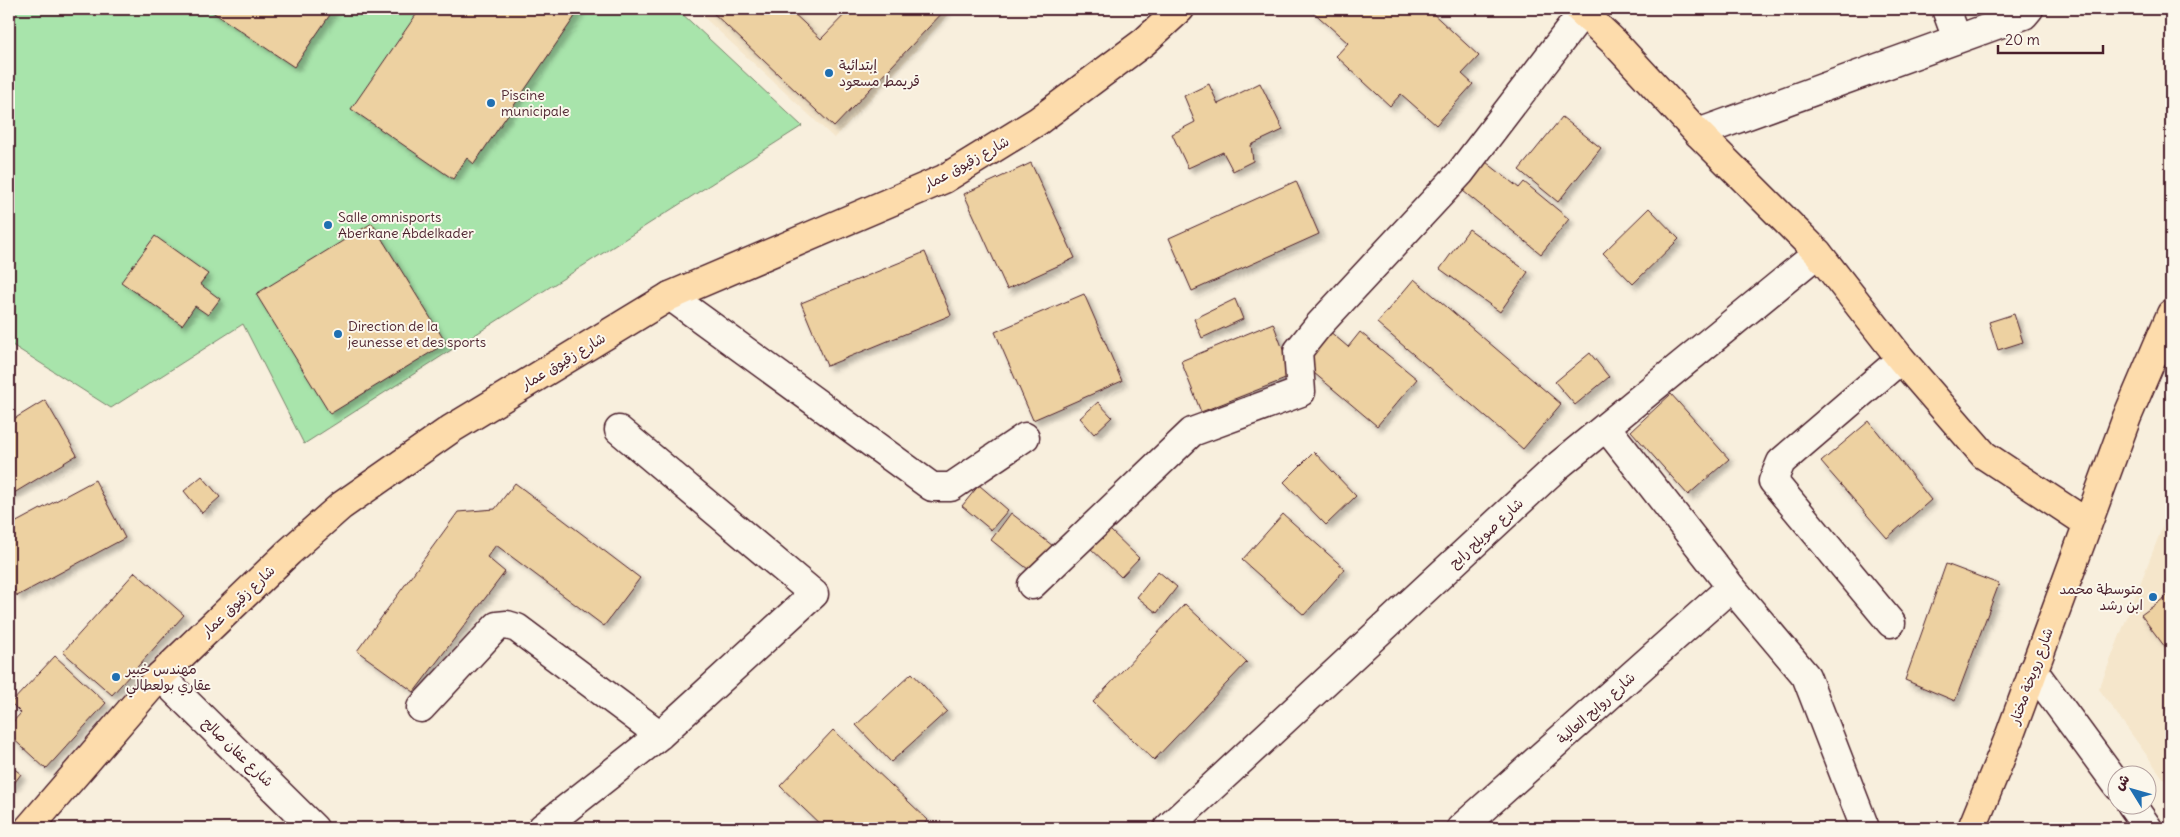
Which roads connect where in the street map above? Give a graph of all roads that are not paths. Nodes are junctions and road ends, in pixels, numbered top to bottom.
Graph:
1 (1180, 9) edge
2 (1946, 9) edge
3 (2029, 9) edge
4 (1581, 11) edge
5 (1957, 38) junction
6 (1698, 133) junction
7 (1818, 253) junction
8 (670, 296) junction
9 (2171, 314) edge
10 (1901, 359) junction
11 (1606, 427) junction
12 (619, 430) dead end
13 (1025, 436) dead end
14 (2087, 523) junction
15 (1032, 585) dead end
16 (1731, 587) junction
17 (1891, 623) dead end
18 (2033, 670) junction
19 (160, 676) junction
20 (421, 708) dead end
21 (660, 735) junction
22 (2108, 772) edge
23 (2138, 814) edge
24 (29, 828) edge
25 (314, 828) edge
26 (542, 828) edge
27 (1168, 828) edge
28 (1461, 828) edge
29 (1865, 828) edge
30 (1972, 828) edge
31 (2148, 828) edge

1 - 8 main road, شارع زقيوق عمار
2 - 5 street
3 - 5 street
4 - 6 main road
4 - 15 street
5 - 6 street
6 - 7 main road
7 - 10 main road
7 - 11 street, شارع صويلح رابح
8 - 13 street
8 - 19 main road, شارع زقيوق عمار
9 - 14 main road, شارع رويخة مختار
10 - 14 main road
10 - 17 street
11 - 16 street
11 - 27 street, شارع صويلح رابح
12 - 21 street
14 - 18 main road, شارع رويخة مختار
16 - 28 street, شارع روابح العالية
16 - 29 street
18 - 22 street
18 - 30 main road, شارع رويخة مختار
19 - 24 main road, شارع زقيوق عمار
19 - 25 street, شارع عفان صالح
20 - 21 street
21 - 26 street
23 - 31 street

